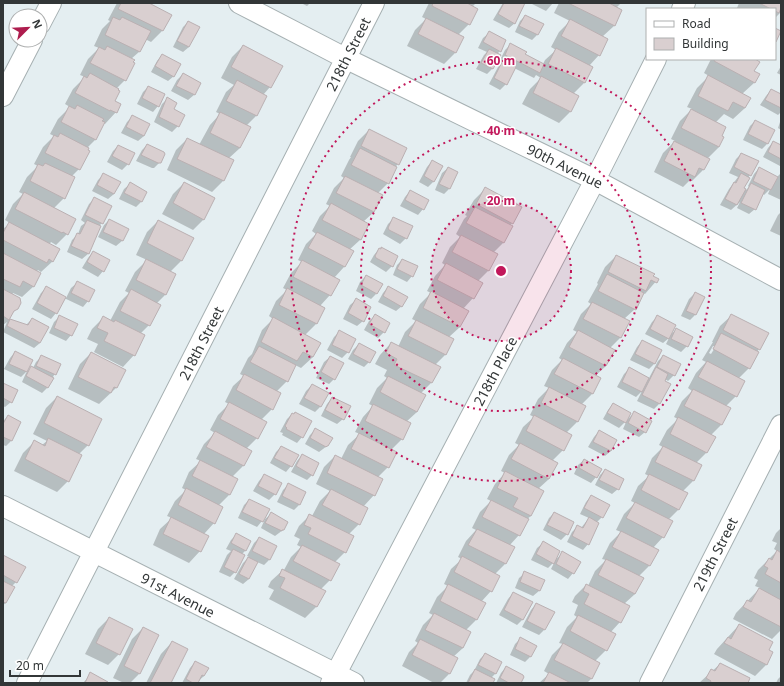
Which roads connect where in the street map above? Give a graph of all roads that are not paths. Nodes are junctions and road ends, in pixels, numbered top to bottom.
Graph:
1 (239, 3) edge
2 (374, 3) edge
3 (28, 48) edge
4 (346, 58) junction
5 (655, 60) edge
6 (3, 96) edge
7 (595, 180) junction
8 (781, 280) edge
9 (781, 425) edge
10 (3, 506) edge
11 (94, 553) junction
12 (334, 678) edge
13 (27, 683) edge
14 (354, 683) edge
15 (650, 683) edge

1 - 4 street, 90th Avenue
2 - 4 street, 218th Street
3 - 6 street
4 - 7 street, 90th Avenue
4 - 11 street, 218th Street
5 - 7 street, 218th Place
7 - 8 street, 90th Avenue
7 - 12 street, 218th Place
9 - 15 street, 219th Street
10 - 11 street, 91st Avenue
11 - 12 street, 91st Avenue
11 - 13 street, 218th Street
12 - 14 street, 91st Avenue

